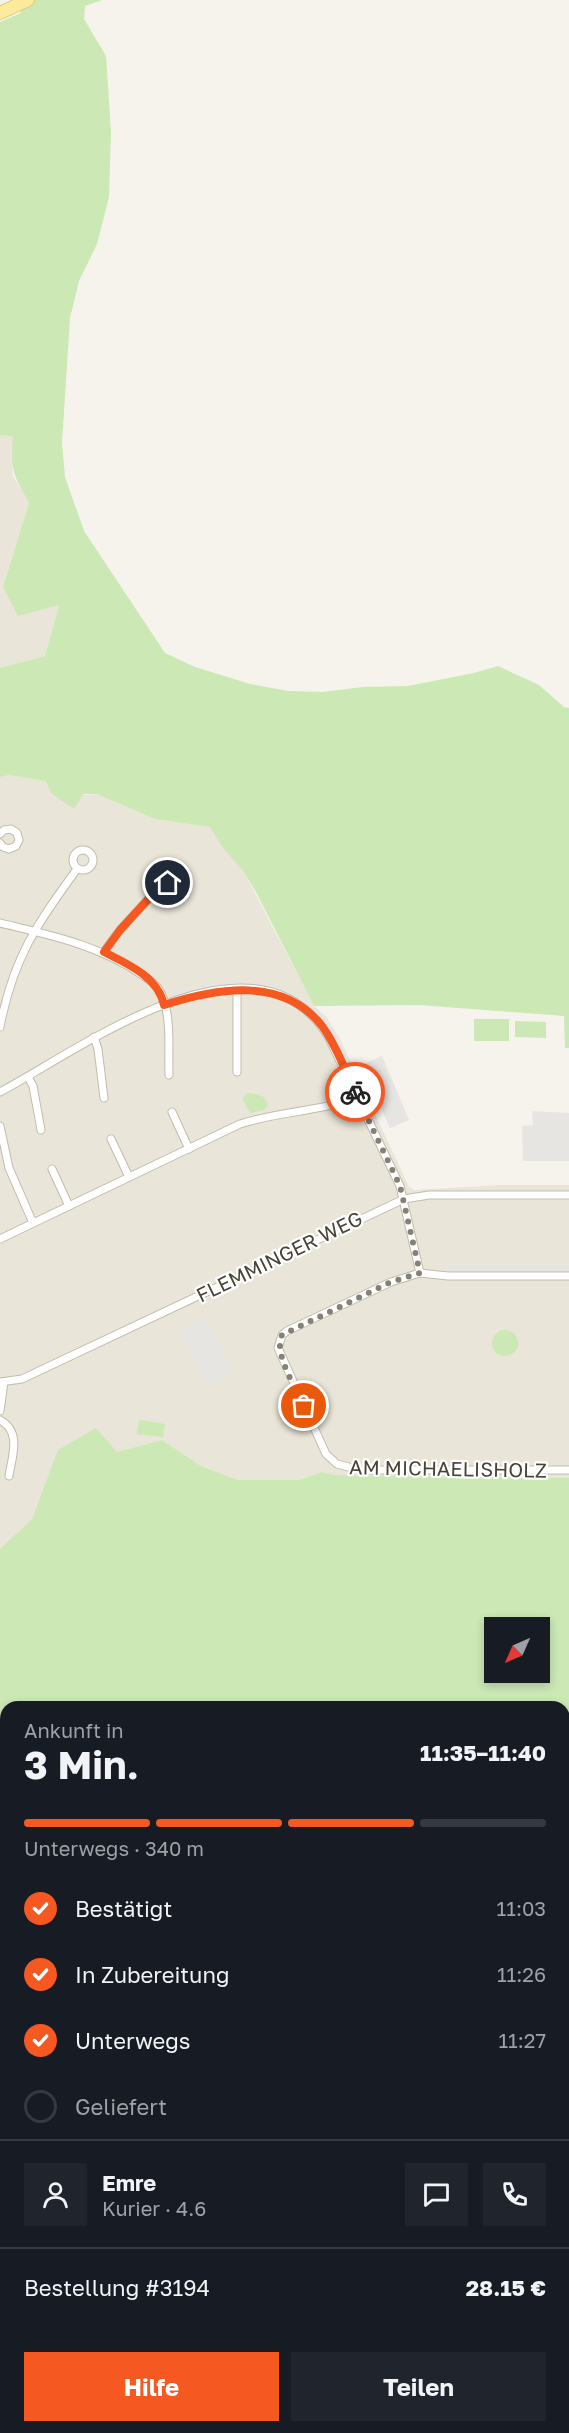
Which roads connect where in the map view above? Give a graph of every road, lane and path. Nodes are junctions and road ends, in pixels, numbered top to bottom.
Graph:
1 (28, 0) edge
2 (0, 13) edge
3 (0, 834) edge
4 (1, 847) edge
5 (77, 868) dead end
6 (152, 895) dead end
7 (0, 923) edge
8 (33, 931) junction
9 (104, 952) junction
10 (237, 989) junction
11 (164, 1005) junction
12 (0, 1027) edge
13 (94, 1037) junction
14 (237, 1072) dead end
15 (169, 1075) dead end
16 (28, 1077) junction
17 (0, 1092) edge
18 (358, 1097) junction
19 (104, 1098) dead end
20 (172, 1112) dead end
21 (0, 1126) edge
22 (41, 1130) dead end
23 (111, 1138) dead end
24 (189, 1149) junction
25 (52, 1169) dead end
26 (129, 1177) junction
27 (569, 1195) edge
28 (404, 1198) junction
29 (69, 1206) junction
30 (33, 1223) junction
31 (0, 1239) edge
32 (420, 1273) junction
33 (569, 1276) edge
34 (2, 1382) edge
35 (0, 1411) edge
36 (0, 1420) edge
37 (569, 1470) edge
38 (9, 1476) dead end

1 - 2 main road
3 - 4 street
5 - 8 street
6 - 9 street
7 - 8 street
8 - 9 street
8 - 12 street
9 - 11 street
10 - 11 street
10 - 14 street
10 - 18 street
11 - 13 street
11 - 15 street
13 - 16 street
13 - 19 street
16 - 17 street
16 - 22 street
18 - 24 street
18 - 28 street
20 - 24 street
21 - 30 street
23 - 26 street
24 - 26 street
25 - 29 street
26 - 29 street
27 - 28 street, FLEMMINGER WEG
28 - 32 street
28 - 34 street, FLEMMINGER WEG
29 - 30 street
30 - 31 street
32 - 33 street, AM MICHAELISHOLZ
32 - 37 street, AM MICHAELISHOLZ
34 - 35 street, FLEMMINGER WEG
36 - 38 street

